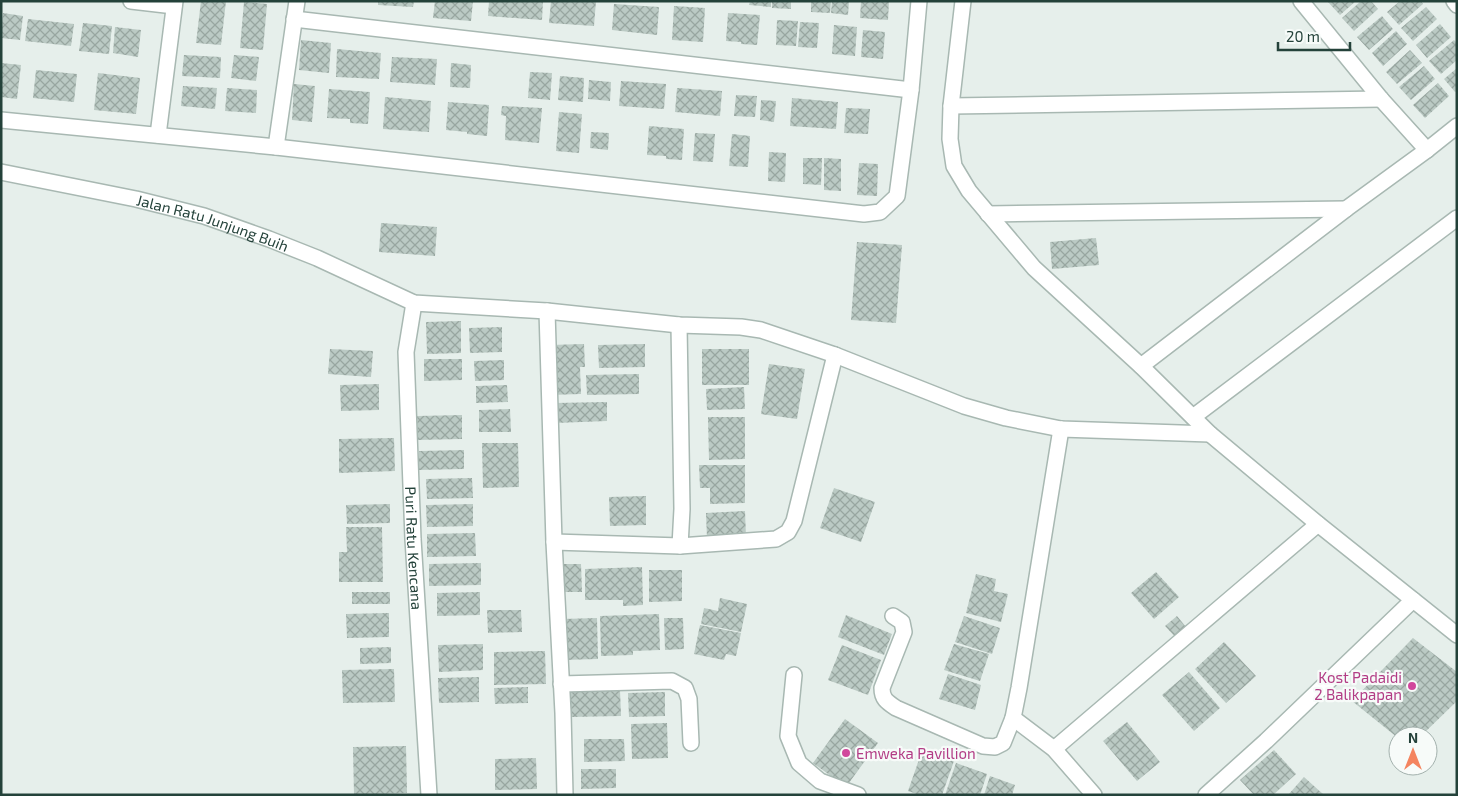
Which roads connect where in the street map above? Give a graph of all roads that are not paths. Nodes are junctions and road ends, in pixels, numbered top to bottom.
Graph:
1 (131, 1) edge
2 (296, 1) edge
3 (919, 1) edge
4 (963, 1) edge
5 (1301, 1) edge
6 (1454, 1) edge
7 (175, 4) edge
8 (1457, 5) edge
9 (294, 20) junction
10 (911, 90) junction
11 (1381, 99) junction
12 (951, 106) junction
13 (1, 120) edge
14 (1457, 126) edge
15 (158, 135) junction
16 (276, 147) junction
17 (1427, 150) junction
18 (1, 172) edge
19 (1346, 209) junction
20 (988, 214) junction
21 (1457, 218) edge
22 (414, 303) junction
23 (547, 311) junction
24 (679, 325) junction
25 (835, 355) junction
26 (1142, 366) junction
27 (1194, 418) junction
28 (1061, 430) junction
29 (1210, 434) junction
30 (1318, 524) junction
31 (554, 542) junction
32 (680, 546) junction
33 (1413, 600) junction
34 (893, 616) dead end
35 (1457, 635) edge
36 (794, 675) dead end
37 (561, 684) junction
38 (1013, 718) junction
39 (690, 743) dead end
40 (1054, 749) junction
41 (429, 795) edge
42 (565, 795) edge
43 (858, 795) edge
44 (1094, 795) edge
45 (1206, 795) edge

1 - 7 street
2 - 9 street
3 - 10 street
4 - 12 street
5 - 11 street
6 - 8 street
7 - 15 street
9 - 10 street
9 - 16 street
10 - 16 street
11 - 12 street
11 - 17 street
12 - 20 street
13 - 15 street
14 - 17 street
15 - 16 street
17 - 19 street
18 - 22 street, Jalan Ratu Junjung Buih
19 - 20 street
19 - 26 street
20 - 26 street
21 - 27 street
22 - 23 street
22 - 41 street, Puri Ratu Kencana
23 - 24 street
23 - 31 street
24 - 25 street
24 - 32 street
25 - 28 street
25 - 32 street
26 - 27 street
27 - 29 street
28 - 29 street
28 - 38 street
29 - 30 street
30 - 33 street
30 - 40 street
31 - 32 street
31 - 37 street
33 - 35 street
33 - 45 street
34 - 38 street
36 - 43 street
37 - 39 street
37 - 42 street
38 - 40 street
40 - 44 street

